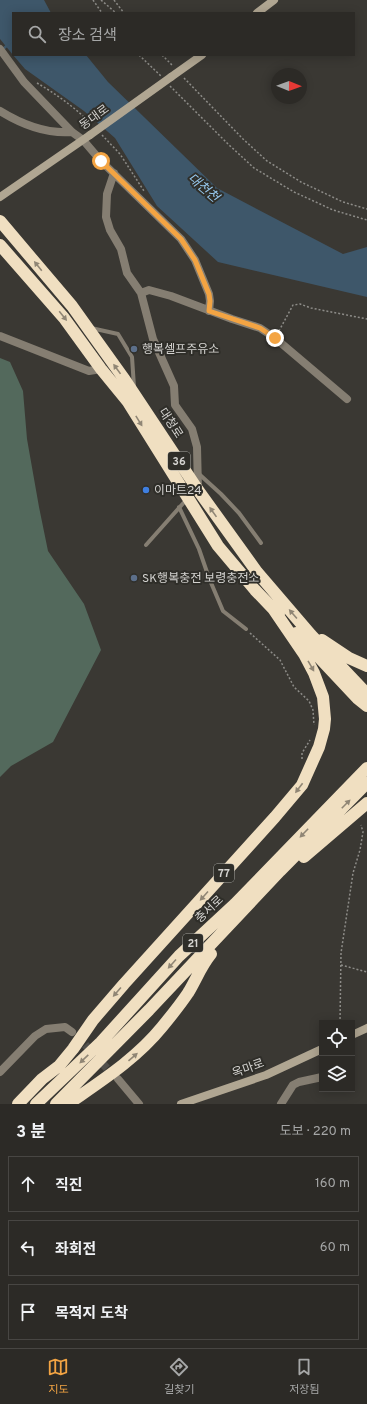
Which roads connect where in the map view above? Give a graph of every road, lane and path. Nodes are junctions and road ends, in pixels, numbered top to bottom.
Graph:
1 (93, 0) edge
2 (101, 0) edge
3 (114, 0) edge
4 (274, 0) edge
5 (101, 12) edge
6 (115, 12) edge
7 (123, 12) edge
8 (258, 12) edge
9 (0, 49) edge
10 (140, 56) edge
11 (163, 56) edge
12 (201, 56) edge
13 (179, 72) junction
14 (168, 81) junction
15 (0, 110) edge
16 (72, 132) junction
17 (86, 137) junction
18 (114, 173) junction
19 (0, 197) edge
20 (367, 209) edge
21 (367, 220) edge
22 (0, 221) edge
23 (0, 245) edge
24 (141, 293) junction
25 (209, 311) junction
26 (367, 319) edge
27 (87, 327) junction
28 (0, 336) edge
29 (275, 338) junction
30 (101, 369) junction
31 (134, 393) junction
32 (347, 398) dead end
33 (198, 473) junction
34 (198, 490) junction
35 (184, 503) junction
36 (261, 543) dead end
37 (146, 545) dead end
38 (274, 610) junction
39 (246, 629) joint
40 (306, 629) junction
41 (367, 666) edge
42 (367, 694) edge
43 (367, 706) edge
44 (314, 727) dead end
45 (311, 739) dead end
46 (303, 763) dead end
47 (367, 768) edge
48 (359, 787) edge
49 (367, 803) edge
50 (361, 826) dead end
51 (341, 965) junction
52 (367, 972) edge
53 (340, 1020) edge
54 (367, 1028) edge
55 (72, 1032) tunnel mouth
56 (355, 1034) edge
57 (319, 1050) edge
58 (0, 1072) edge
59 (319, 1078) edge
60 (118, 1079) tunnel mouth
61 (18, 1104) edge
62 (36, 1104) edge
63 (56, 1104) edge
64 (68, 1104) edge
65 (139, 1104) edge
66 (181, 1104) edge
67 (281, 1104) edge

1 - 5 path
2 - 6 path
3 - 7 path
4 - 8 street
9 - 16 street
10 - 14 path
11 - 13 path
12 - 13 street, 동대로
13 - 14 street, 동대로
13 - 20 path
14 - 17 street, 동대로, bridge
14 - 21 path
15 - 16 street
16 - 17 street
17 - 18 street
17 - 19 street, 동대로
18 - 24 street
18 - 25 street
27 -> 22 highway, 대청로 / 36
23 -> 30 highway, 36
24 - 25 street
24 - 33 street
25 - 29 street
26 - 29 path
31 -> 27 highway, 대청로 / 36
27 - 31 lane
28 - 30 street
29 - 32 street
30 -> 35 highway, 36
31 - 34 highway, 대청로 / 36
33 - 34 street
33 - 36 lane
34 - 35 lane
40 -> 34 highway, 대청로 / 36
35 - 37 lane
35 - 38 highway, 36
35 - 39 lane
38 - 43 highway, 36
38 -> 61 highway, 77
39 - 44 path
40 - 41 highway
40 - 42 highway, 대청로 / 36
45 - 46 path
47 - 48 highway, 충서로 / 21
48 -> 62 highway, 충서로 / 21
63 -> 48 highway, 충서로 / 21
64 -> 49 highway
50 - 51 path
51 - 52 path
51 - 53 path
54 - 56 street
55 - 58 street
57 - 66 street, 옥마로
59 - 67 street
60 - 65 street

